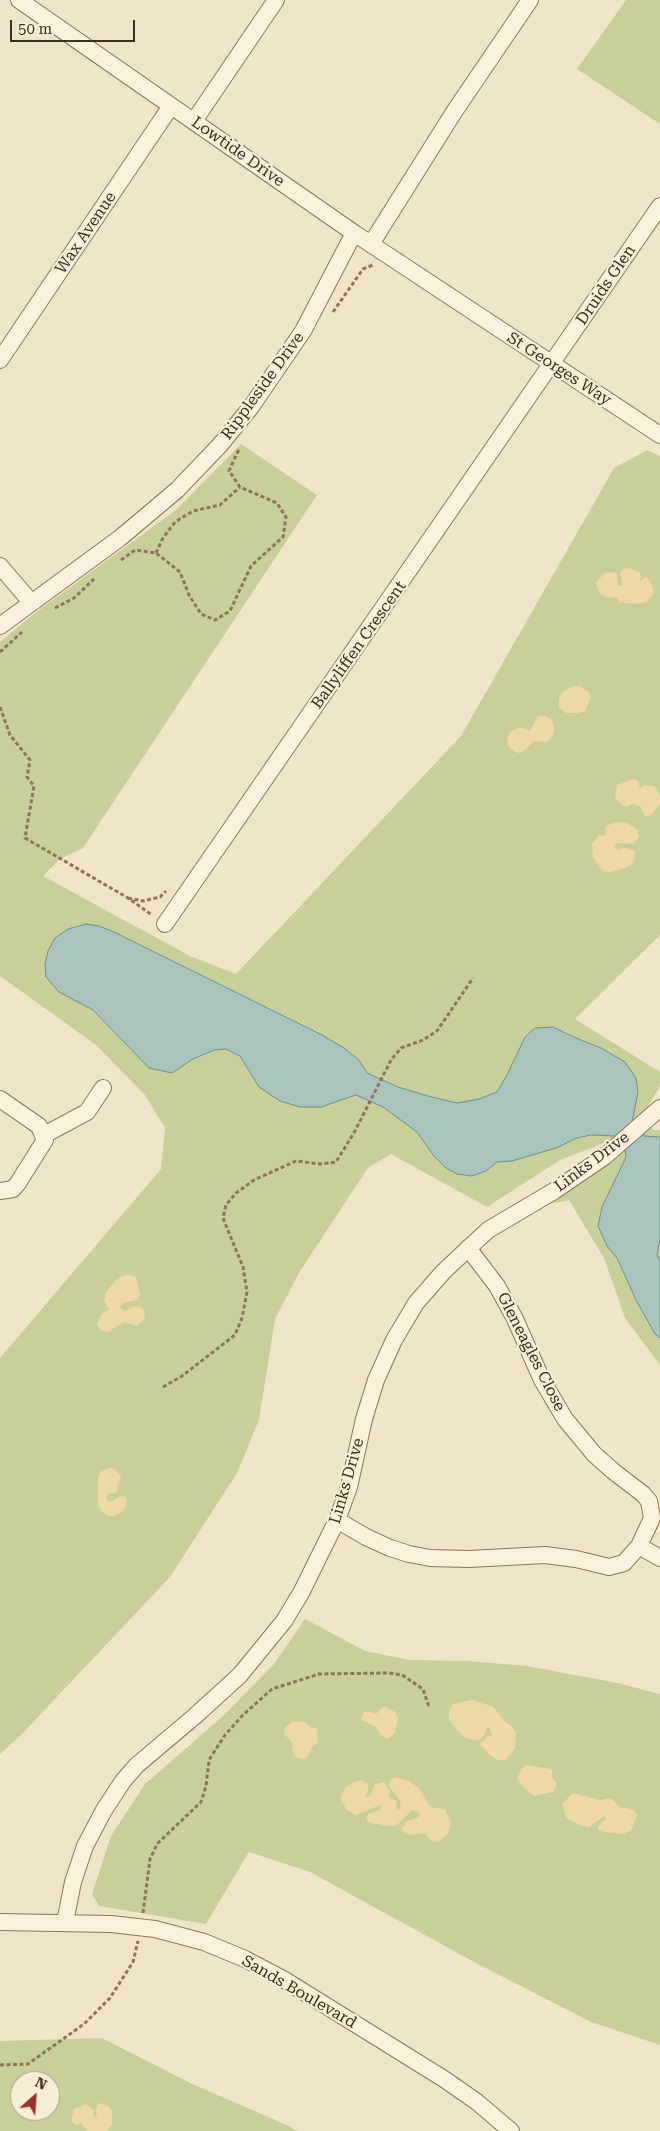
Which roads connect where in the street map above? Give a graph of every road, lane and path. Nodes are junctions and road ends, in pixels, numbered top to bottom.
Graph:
1 (276, 0) edge
2 (530, 0) edge
3 (29, 3) edge
4 (171, 106) junction
5 (194, 121) junction
6 (660, 206) edge
7 (354, 233) junction
8 (371, 244) junction
9 (381, 270) dead end
10 (459, 302) joint
11 (330, 316) dead end
12 (0, 360) edge
13 (552, 365) junction
14 (660, 435) edge
15 (241, 444) dead end
16 (240, 487) junction
17 (156, 553) junction
18 (119, 560) dead end
19 (0, 566) edge
20 (98, 576) dead end
21 (31, 602) junction
22 (52, 610) dead end
23 (0, 626) edge
24 (26, 628) dead end
25 (0, 652) edge
26 (0, 707) edge
27 (165, 924) joint
28 (473, 978) dead end
29 (103, 1088) dead end
30 (0, 1099) edge
31 (660, 1108) edge
32 (44, 1135) junction
33 (1, 1195) edge
34 (468, 1248) junction
35 (163, 1387) dead end
36 (338, 1520) junction
37 (639, 1546) junction
38 (660, 1558) edge
39 (430, 1707) dead end
40 (143, 1911) dead end
41 (0, 1922) edge
42 (65, 1922) junction
43 (140, 1934) dead end
44 (0, 2065) edge
45 (511, 2131) edge

1 - 5 street
2 - 8 street
3 - 4 street, Lowtide Drive
4 - 5 street, Lowtide Drive
4 - 12 street, Wax Avenue
5 - 7 street, Lowtide Drive
6 - 13 street, Druids Glen
7 - 8 street, Lowtide Drive
7 - 21 street, Rippleside Drive
8 - 10 street, Lowtide Drive
9 - 11 path
10 - 13 street, St Georges Way
13 - 14 street, St Georges Way
13 - 27 street, Ballyliffen Crescent
15 - 16 path
16 - 17 path
16 - 17 path
17 - 18 path
19 - 21 street
20 - 22 path
21 - 23 street, Rippleside Drive
24 - 25 path
26 - 27 path
28 - 35 path
29 - 32 street
30 - 32 street
31 - 34 street, Links Drive
32 - 33 street
34 - 36 street, Links Drive
34 - 37 street, Gleneagles Close
36 - 37 street, Gleneagles Close
36 - 42 street, Links Drive
37 - 38 street
39 - 40 path
41 - 42 street, Sands Boulevard
42 - 45 street, Sands Boulevard
43 - 44 path

